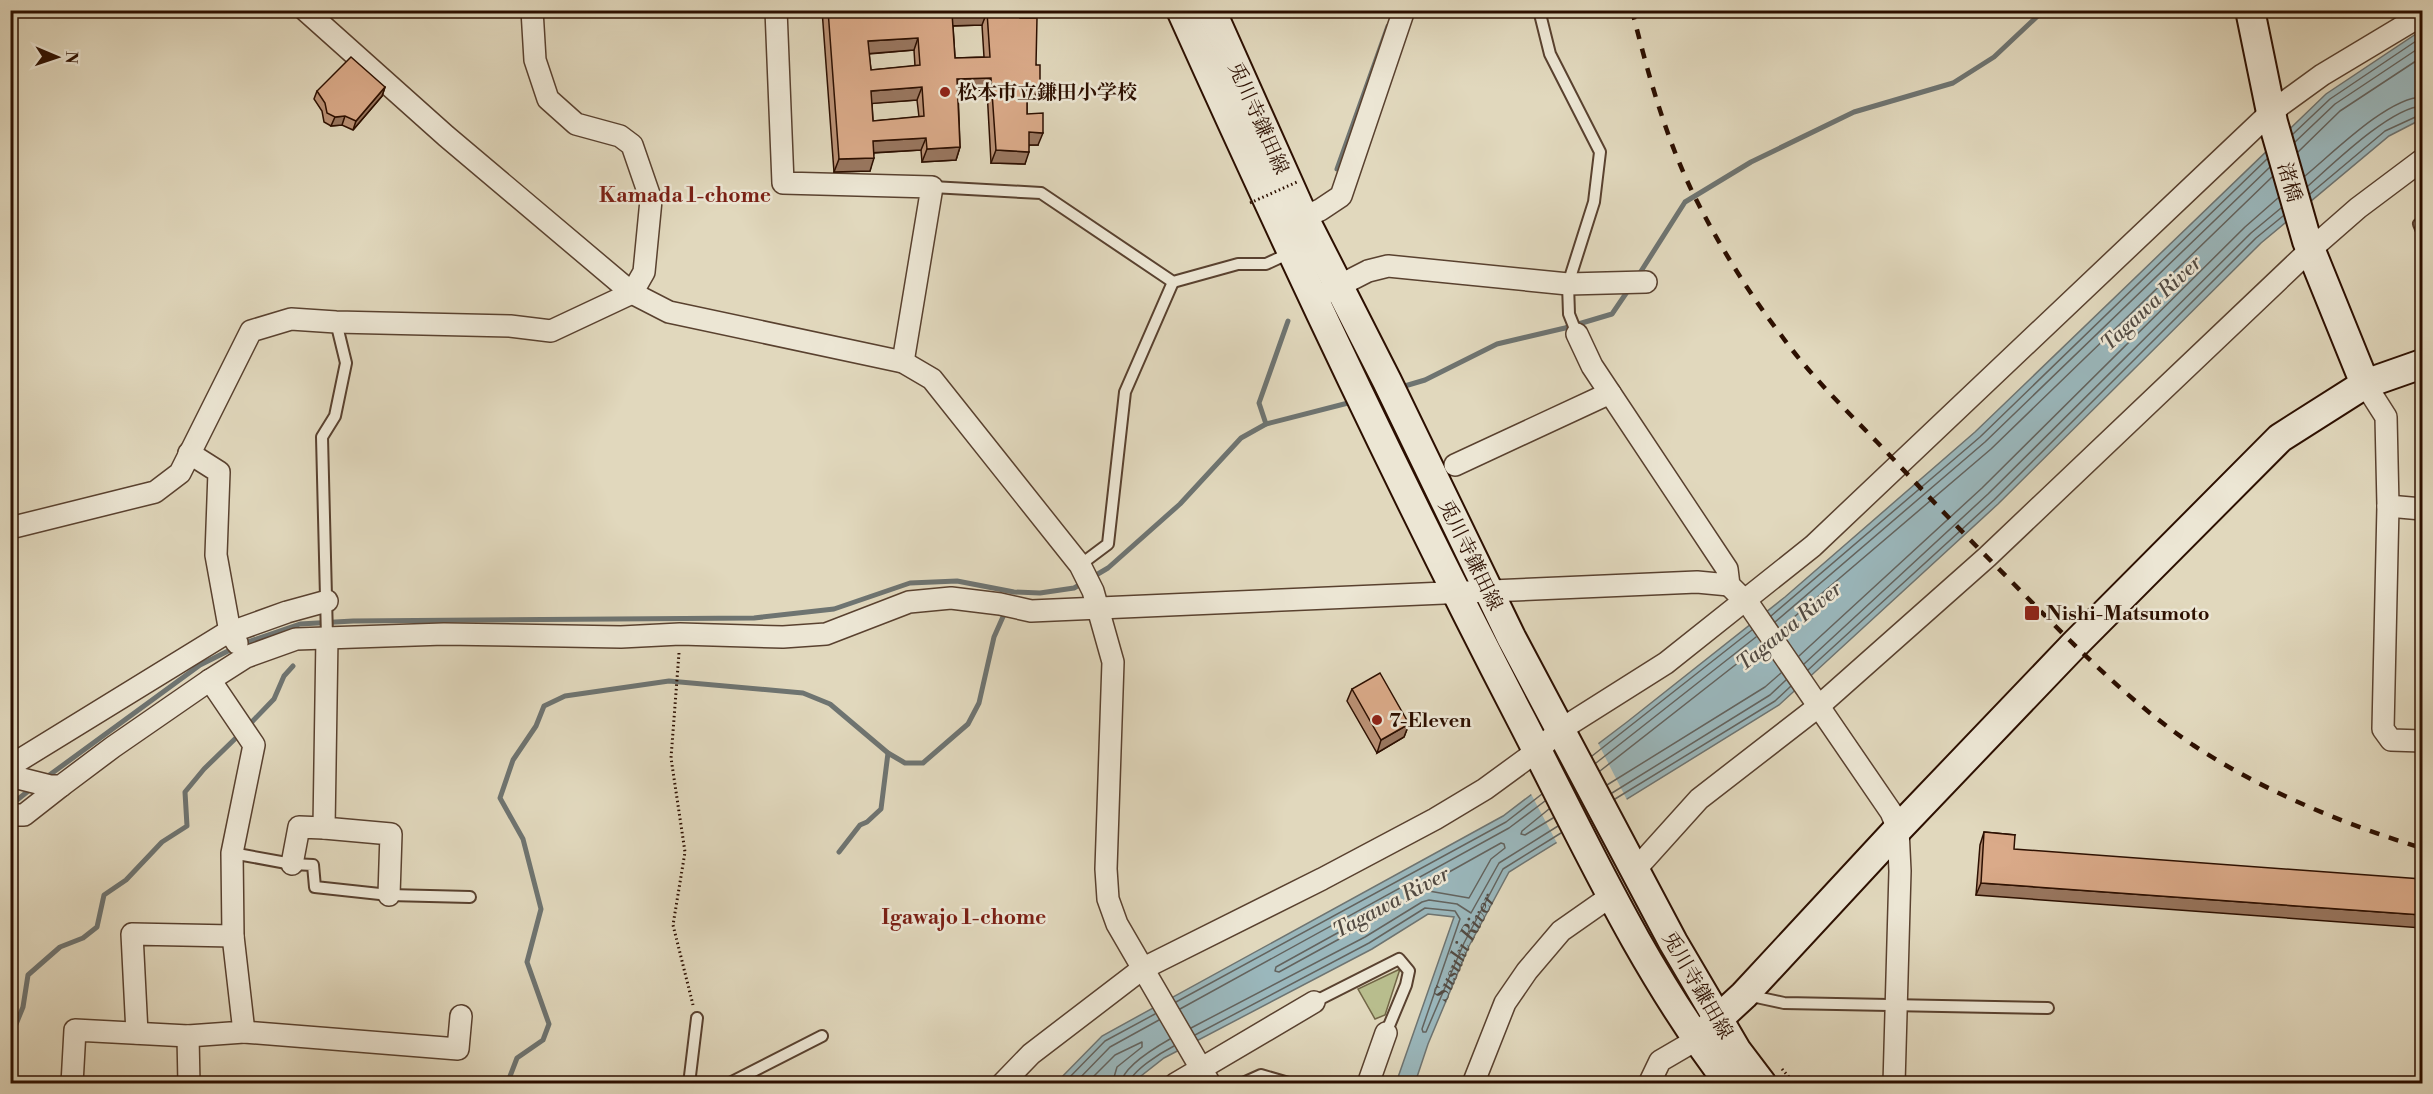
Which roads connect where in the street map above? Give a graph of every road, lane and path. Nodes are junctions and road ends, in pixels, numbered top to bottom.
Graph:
1 (304, 10) edge
2 (532, 10) edge
3 (776, 10) edge
4 (1181, 10) edge
5 (1211, 10) edge
6 (1404, 10) edge
7 (1539, 10) edge
8 (2250, 10) edge
9 (2422, 15) edge
10 (2272, 117) junction
11 (2422, 160) edge
12 (1297, 182) dead end
13 (932, 187) junction
14 (1250, 204) dead end
15 (2422, 222) edge
16 (2422, 231) edge
17 (1292, 232) junction
18 (2309, 245) junction
19 (1173, 282) junction
20 (1646, 282) dead end
21 (1568, 284) junction
22 (632, 293) junction
23 (1326, 293) junction
24 (336, 322) junction
25 (1577, 334) joint
26 (903, 362) junction
27 (2422, 364) edge
28 (2366, 384) junction
29 (1610, 393) junction
30 (189, 453) junction
31 (1455, 465) dead end
32 (2388, 506) junction
33 (2422, 509) edge
34 (10, 528) edge
35 (1089, 584) junction
36 (1729, 585) junction
37 (1488, 592) junction
38 (1456, 593) junction
39 (327, 601) junction
40 (1747, 604) junction
41 (230, 632) junction
42 (680, 634) junction
43 (327, 637) junction
44 (246, 657) junction
45 (210, 680) junction
46 (1817, 703) junction
47 (1563, 735) junction
48 (2422, 741) edge
49 (1539, 754) junction
50 (11, 773) edge
51 (55, 786) junction
52 (10, 814) edge
53 (324, 828) junction
54 (1898, 829) junction
55 (232, 853) junction
56 (292, 864) junction
57 (1632, 865) junction
58 (1608, 889) junction
59 (390, 895) junction
60 (470, 897) dead end
61 (233, 936) junction
62 (1145, 974) junction
63 (1744, 995) junction
64 (1314, 1002) joint
65 (1896, 1005) junction
66 (2048, 1008) dead end
67 (461, 1016) dead end
68 (697, 1018) joint
69 (1718, 1019) junction
70 (244, 1032) junction
71 (137, 1033) junction
72 (1386, 1034) joint
73 (188, 1036) junction
74 (822, 1036) dead end
75 (1696, 1040) junction
76 (1203, 1070) edge
77 (72, 1083) edge
78 (189, 1083) edge
79 (689, 1083) edge
80 (728, 1083) edge
81 (1002, 1083) edge
82 (1174, 1083) edge
83 (1241, 1083) edge
84 (1292, 1083) edge
85 (1368, 1083) edge
86 (1473, 1083) edge
87 (1649, 1083) edge
88 (1730, 1083) edge
89 (1762, 1083) edge
90 (1894, 1083) edge

1 - 22 street
2 - 22 street
3 - 13 street
4 - 17 main road, 兎川寺鎌田線
5 - 17 main road, 兎川寺鎌田線
6 - 17 street
7 - 21 lane
8 - 10 main road, 渚橋
9 - 10 street
10 - 18 main road, 渚橋
10 - 40 street
11 - 18 street
12 - 14 path, bridge
13 - 19 lane
13 - 26 street
15 - 16 lane
17 - 19 lane
17 - 23 main road, 兎川寺鎌田線
18 - 28 main road, 渚橋
18 - 46 street
19 - 35 lane
20 - 21 street
21 - 23 street
21 - 25 lane
22 - 24 street
22 - 26 street
23 - 37 main road, 兎川寺鎌田線
23 - 38 main road, 兎川寺鎌田線
24 - 30 street
24 - 39 lane
25 - 29 street
26 - 35 street
27 - 28 main road
28 - 32 street
28 - 54 main road
29 - 31 street
29 - 36 street
30 - 34 street
30 - 41 street
32 - 33 street
32 - 48 street
35 - 38 street
35 - 42 street
35 - 62 street
36 - 37 street
36 - 40 street
37 - 38 street
37 - 47 main road, 兎川寺鎌田線
38 - 49 main road, 兎川寺鎌田線
39 - 41 street
39 - 43 lane
40 - 46 street
40 - 47 street
41 - 44 street
41 - 50 street
42 - 43 street
42 - 68 path
43 - 44 street
43 - 53 street
44 - 45 street
45 - 51 street
45 - 55 street
46 - 54 street
46 - 57 street
47 - 49 street
47 - 57 main road, 兎川寺鎌田線
49 - 58 main road, 兎川寺鎌田線
49 - 62 street
50 - 51 street
51 - 52 street
53 - 56 street
53 - 59 street
54 - 63 main road
54 - 65 street
55 - 56 lane
55 - 61 street
56 - 59 lane
57 - 69 main road, 兎川寺鎌田線
58 - 75 main road, 兎川寺鎌田線
58 - 86 street
59 - 60 lane
61 - 70 street
61 - 71 street
62 - 76 street
62 - 81 street
63 - 65 lane
63 - 69 main road
64 - 72 lane
64 - 76 street
65 - 66 lane
65 - 90 street
67 - 70 street
68 - 79 lane
69 - 75 main road
69 - 89 main road, 兎川寺鎌田線
70 - 73 street
71 - 73 street
71 - 77 street
72 - 85 street
73 - 78 street
74 - 80 lane
75 - 87 street
75 - 88 main road, 兎川寺鎌田線
76 - 82 street
83 - 84 lane

